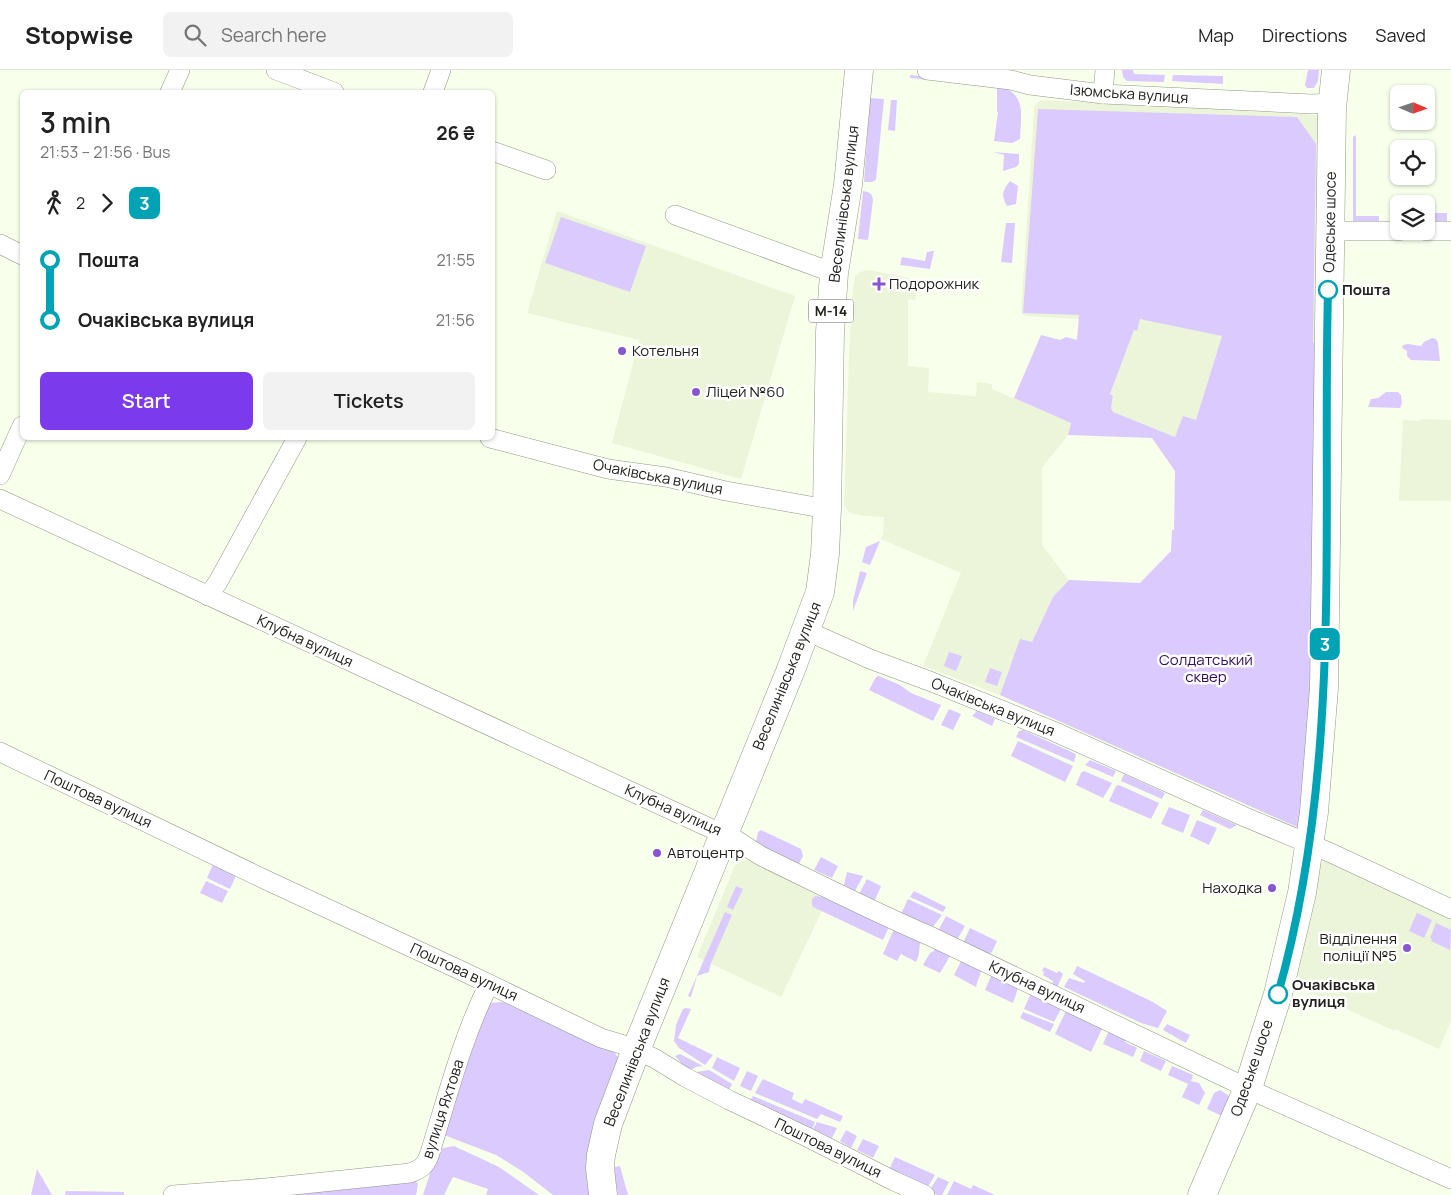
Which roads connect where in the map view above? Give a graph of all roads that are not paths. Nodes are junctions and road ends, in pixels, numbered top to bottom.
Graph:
1 (180, 70) edge
2 (276, 70) edge
3 (441, 70) edge
4 (858, 70) edge
5 (927, 70) edge
6 (1105, 70) edge
7 (1336, 70) edge
8 (171, 90) edge
9 (329, 90) edge
10 (434, 90) edge
11 (1103, 94) junction
12 (1332, 102) junction
13 (495, 152) edge
14 (546, 170) dead end
15 (675, 215) dead end
16 (1330, 231) junction
17 (1390, 231) edge
18 (1435, 231) edge
19 (1451, 231) edge
20 (0, 244) edge
21 (20, 254) edge
22 (834, 273) junction
23 (20, 430) edge
24 (495, 439) edge
25 (296, 440) edge
26 (0, 475) edge
27 (0, 499) edge
28 (827, 509) junction
29 (208, 596) junction
30 (807, 631) junction
31 (0, 752) edge
32 (725, 832) junction
33 (1310, 844) junction
34 (1451, 909) edge
35 (489, 984) junction
36 (636, 1050) junction
37 (1248, 1088) junction
38 (1451, 1179) edge
39 (173, 1195) edge
40 (603, 1195) edge
41 (925, 1195) edge
42 (1202, 1195) edge

1 - 8 street
2 - 9 street
3 - 10 street
4 - 22 highway, Веселинівська вулиця / М-14
5 - 11 street, Ізюмська вулиця
6 - 11 street
7 - 12 highway, Одеське шосе
11 - 12 street, Ізюмська вулиця
12 - 16 highway, Одеське шосе
13 - 14 street
15 - 22 street
16 - 17 street
16 - 33 highway, Одеське шосе
18 - 19 street
20 - 21 street
22 - 28 highway, Веселинівська вулиця / М-14
23 - 26 street
24 - 28 street, Очаківська вулиця
25 - 29 street
27 - 29 street, Клубна вулиця
28 - 30 highway, Веселинівська вулиця / М-14
29 - 32 street, Клубна вулиця
30 - 32 highway, Веселинівська вулиця / М-14
30 - 33 street, Очаківська вулиця
31 - 35 street, Поштова вулиця
32 - 36 highway, Веселинівська вулиця / М-14
32 - 37 street, Клубна вулиця
33 - 34 street, Очаківська вулиця
33 - 37 highway, Одеське шосе
35 - 36 street, Поштова вулиця
35 - 39 street, вулиця Яхтова
36 - 40 highway, Веселинівська вулиця / М-14
36 - 41 street, Поштова вулиця
37 - 38 street, Клубна вулиця
37 - 42 highway, Одеське шосе

